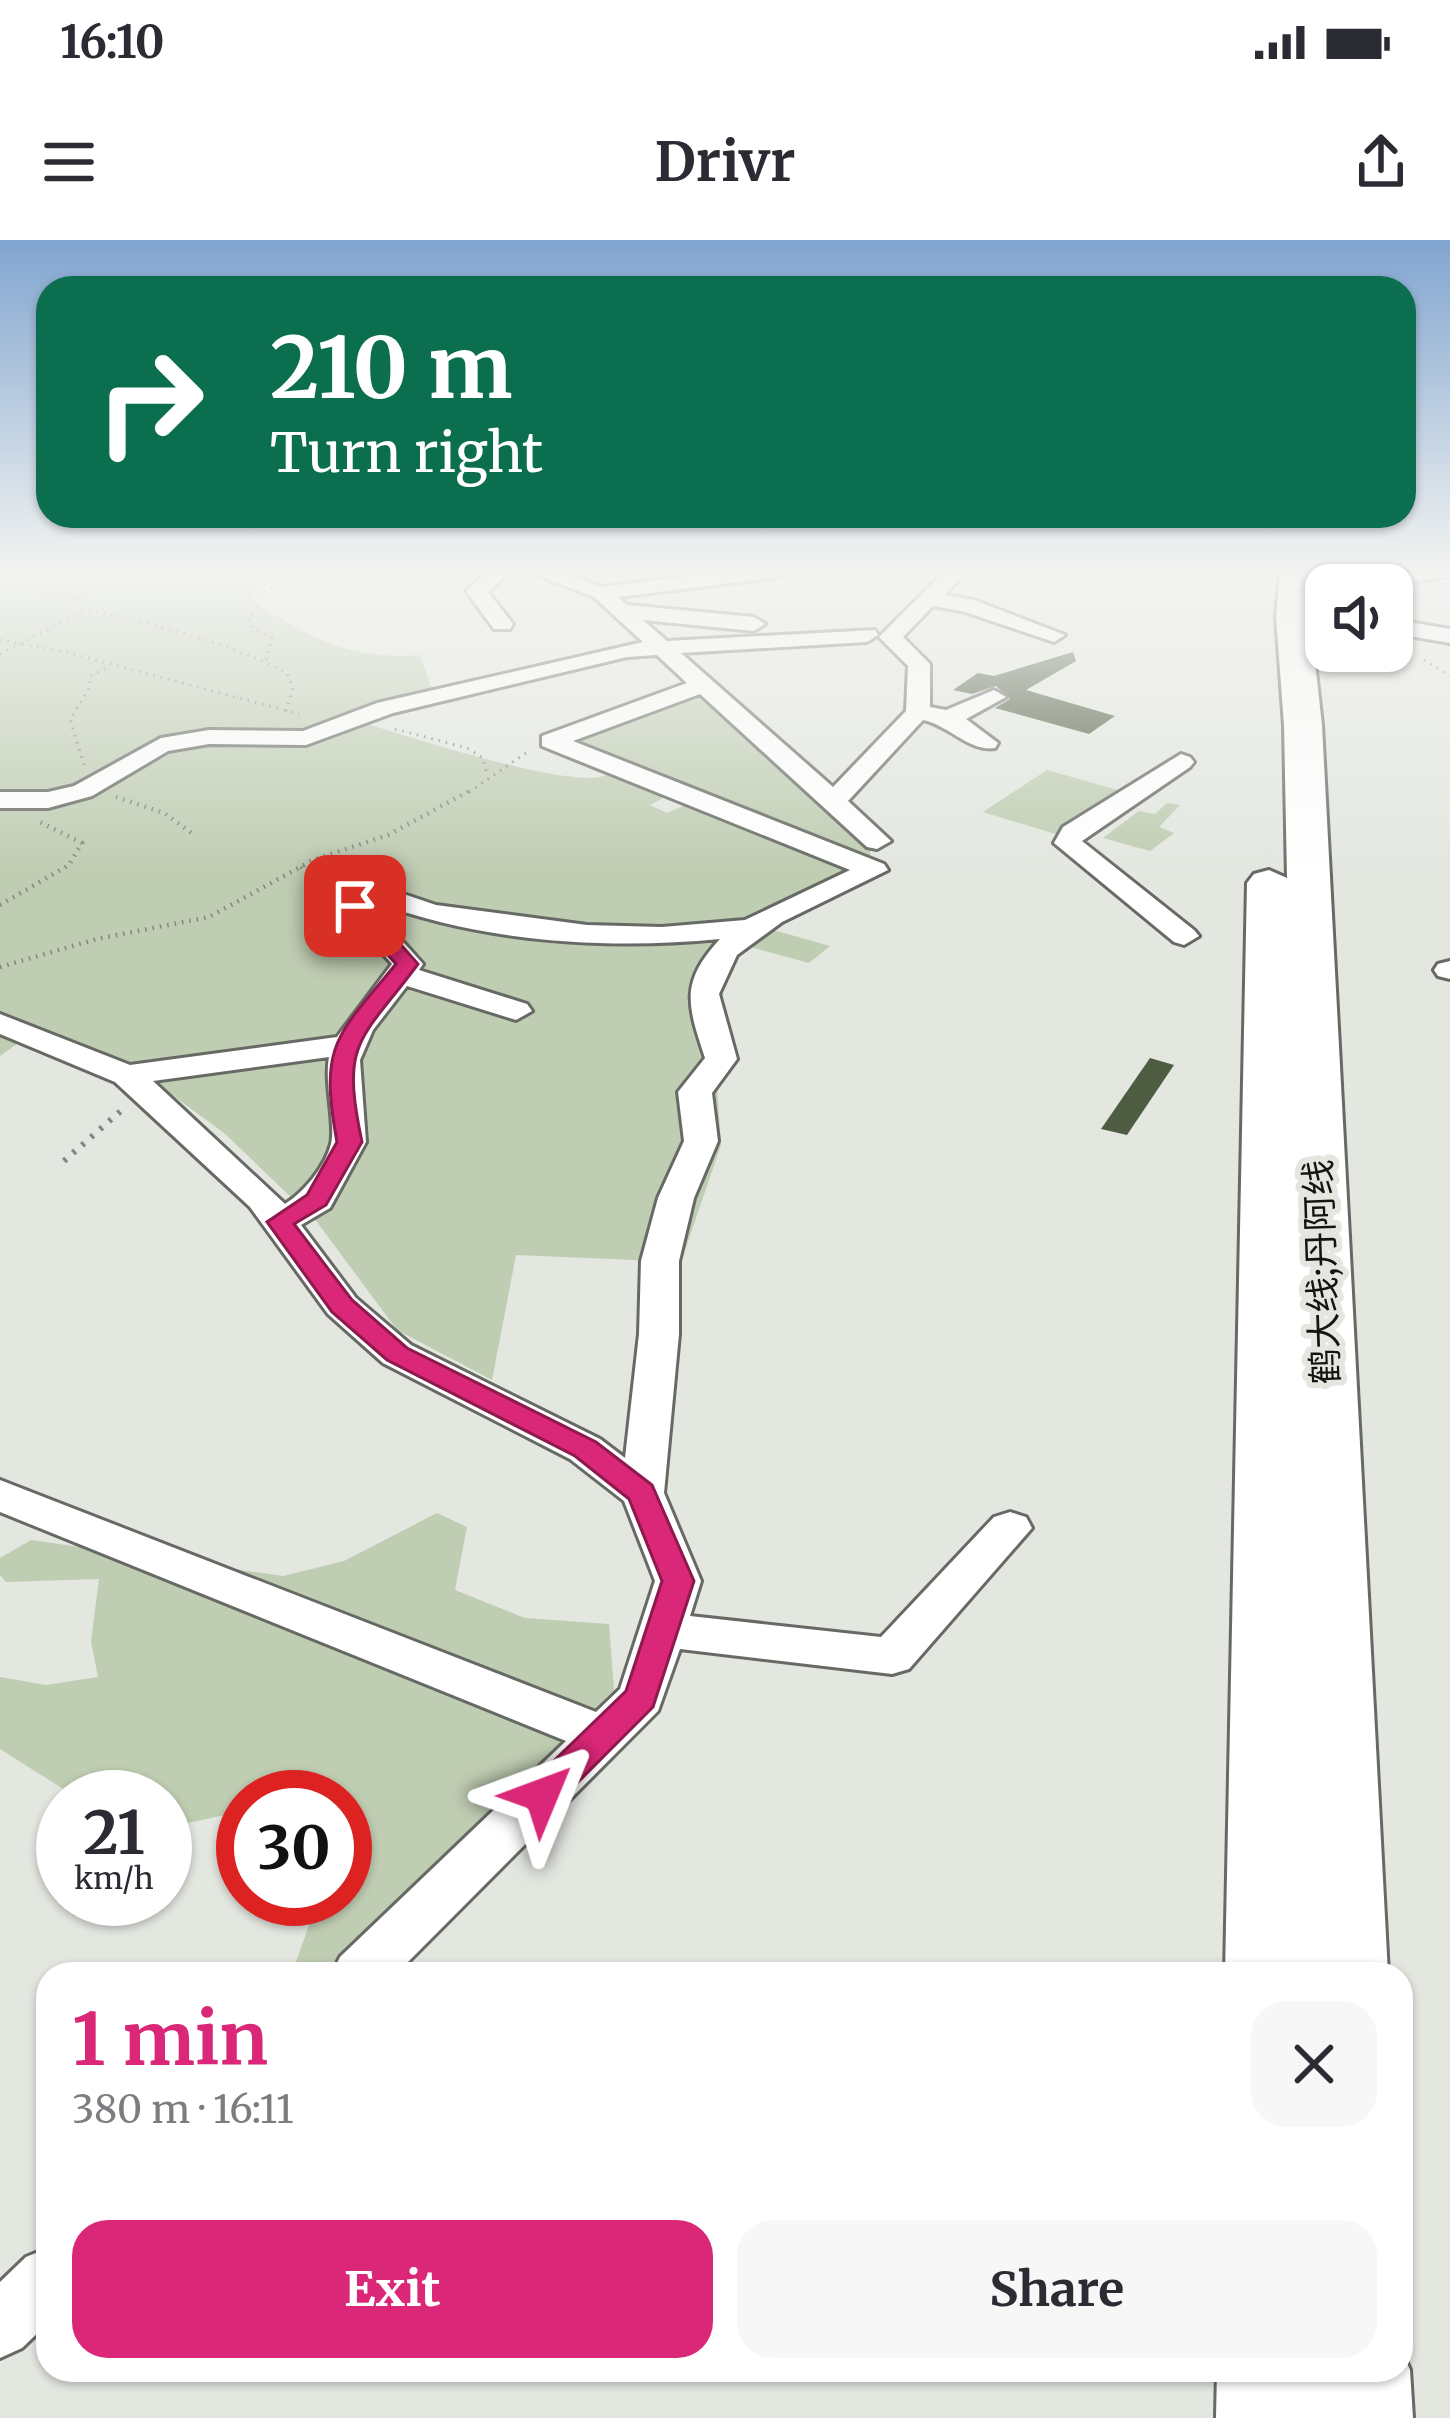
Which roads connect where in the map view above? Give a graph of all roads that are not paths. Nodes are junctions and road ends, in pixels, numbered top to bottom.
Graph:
1 (533, 673) edge
2 (692, 673) edge
3 (919, 673) edge
4 (1266, 673) edge
5 (1298, 673) edge
6 (705, 684) junction
7 (994, 697) dead end
8 (918, 712) junction
9 (949, 718) junction
10 (986, 743) dead end
11 (1180, 761) dead end
12 (0, 800) edge
13 (833, 801) junction
14 (877, 841) dead end
15 (748, 928) junction
16 (1184, 936) dead end
17 (400, 974) junction
18 (516, 1011) dead end
19 (0, 1023) edge
20 (347, 1045) junction
21 (135, 1083) junction
22 (280, 1222) junction
23 (642, 1493) junction
24 (0, 1495) edge
25 (1010, 1528) dead end
26 (662, 1630) junction
27 (603, 1735) junction
28 (371, 1962) edge
29 (1267, 1962) edge
30 (1346, 1962) edge
31 (1267, 2382) edge
32 (1360, 2382) edge
33 (1267, 2418) edge
34 (1362, 2418) edge

1 - 12 street
2 - 6 street
3 - 8 street
4 - 29 highway, 鹤大线;丹阿线
5 - 30 highway, 鹤大线;丹阿线
6 - 13 street
6 - 15 street
7 - 9 street
8 - 9 street
8 - 13 street
9 - 10 street
11 - 16 street
13 - 14 street
15 - 17 street
15 - 23 street
17 - 18 street
17 - 20 street
19 - 21 street
20 - 21 street
20 - 22 street
21 - 22 street
22 - 23 street
23 - 26 street
24 - 27 street
25 - 26 street
26 - 27 street
27 - 28 street
31 - 33 highway
32 - 34 highway

